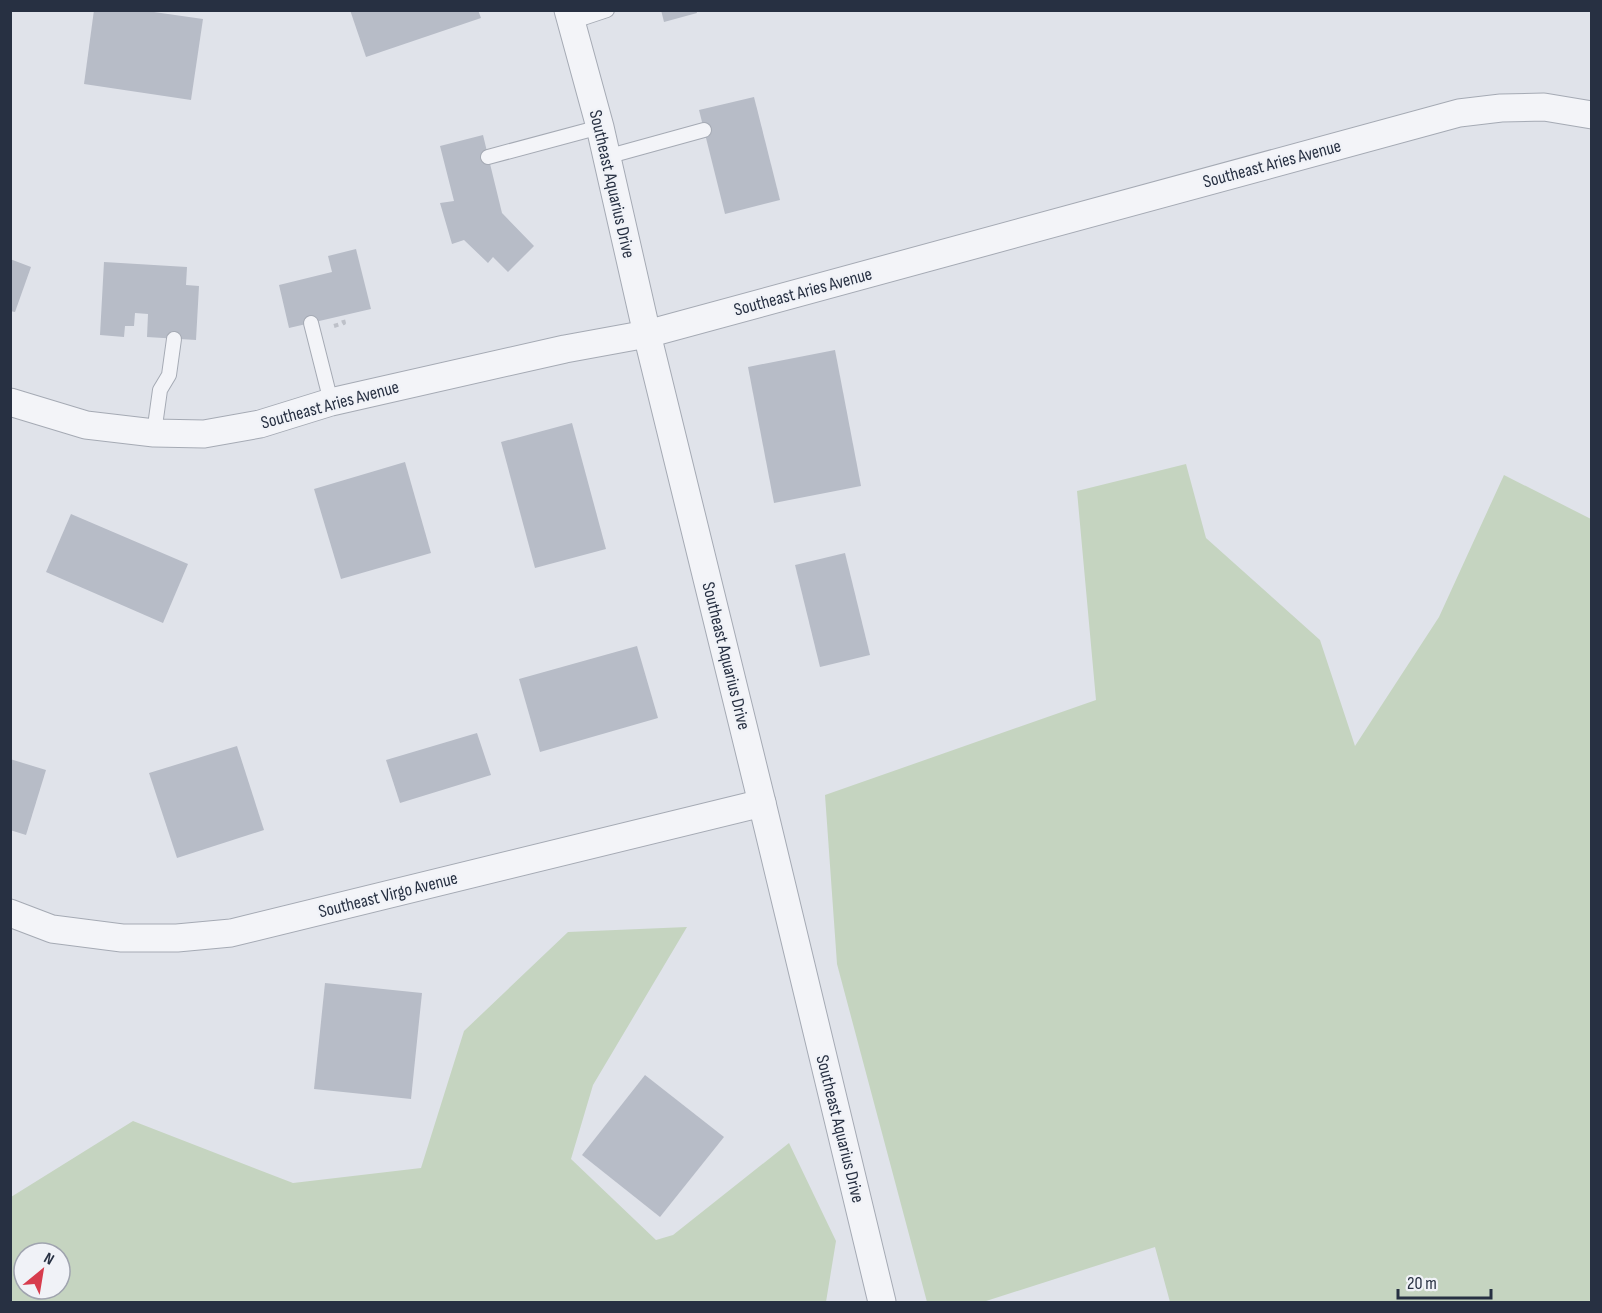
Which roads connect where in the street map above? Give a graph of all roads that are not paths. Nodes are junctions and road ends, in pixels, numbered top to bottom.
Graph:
1 (607, 10) edge
2 (570, 16) edge
3 (1592, 115) edge
4 (600, 127) junction
5 (704, 130) dead end
6 (488, 157) dead end
7 (606, 157) junction
8 (311, 323) dead end
9 (647, 334) junction
10 (174, 339) dead end
11 (10, 402) edge
12 (331, 402) junction
13 (154, 433) junction
14 (762, 803) junction
15 (10, 913) edge
16 (882, 1302) edge

1 - 2 lane
2 - 4 street, Southeast Aquarius Drive
3 - 9 street, Southeast Aries Avenue
4 - 6 lane
4 - 7 street, Southeast Aquarius Drive
5 - 7 lane
7 - 9 street, Southeast Aquarius Drive
8 - 12 lane
9 - 12 street, Southeast Aries Avenue
9 - 14 street, Southeast Aquarius Drive
10 - 13 lane
11 - 13 street, Southeast Aries Avenue
12 - 13 street, Southeast Aries Avenue
14 - 15 street, Southeast Virgo Avenue
14 - 16 street, Southeast Aquarius Drive

